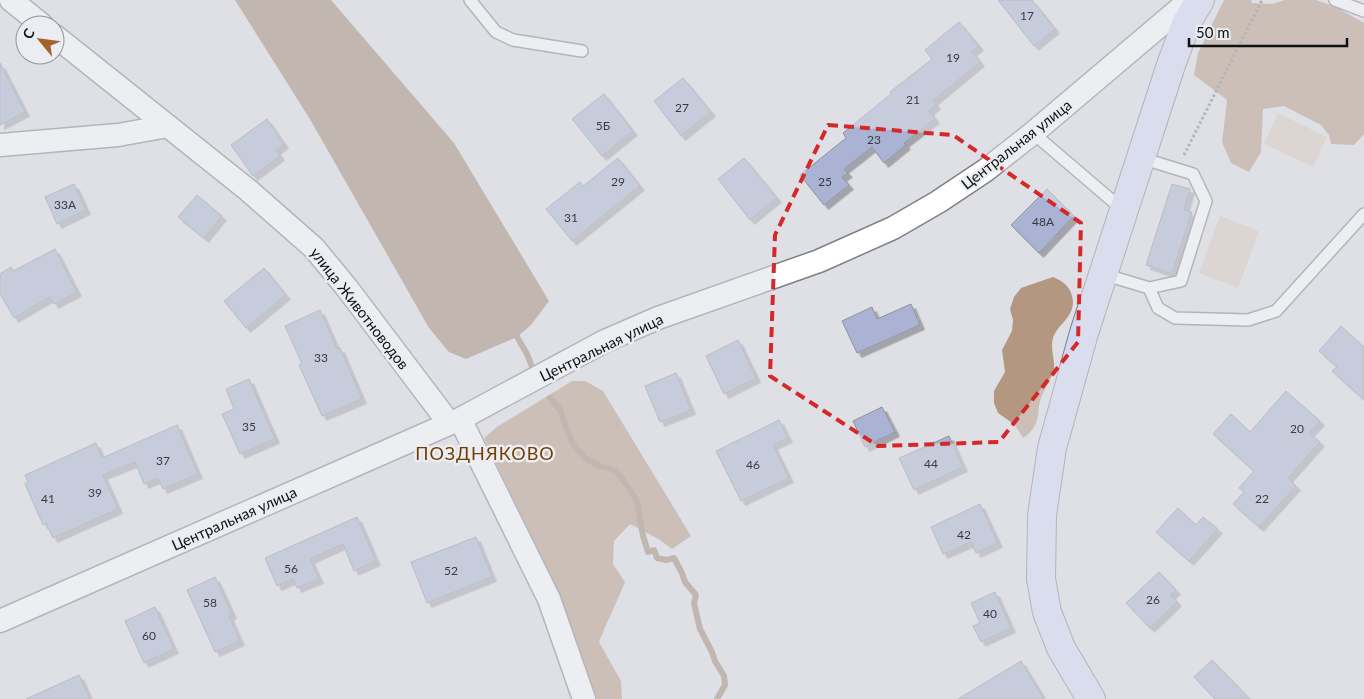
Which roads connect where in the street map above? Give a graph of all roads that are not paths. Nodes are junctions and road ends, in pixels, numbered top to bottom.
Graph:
1 (11, 0) edge
2 (470, 0) edge
3 (1190, 0) edge
4 (1200, 0) edge
5 (1335, 0) edge
6 (1364, 11) edge
7 (30, 15) edge
8 (65, 44) edge
9 (582, 51) dead end
10 (168, 126) junction
11 (1033, 133) junction
12 (0, 145) edge
13 (1141, 158) junction
14 (1124, 211) junction
15 (1364, 214) edge
16 (1104, 274) junction
17 (1149, 288) junction
18 (454, 422) junction
19 (0, 621) edge
20 (584, 699) edge
21 (1091, 699) edge

1 - 7 street
2 - 9 lane
3 - 11 street, Центральная улица
4 - 13 street
5 - 6 lane
8 - 10 street, улица Животноводов
10 - 12 street
10 - 18 street, улица Животноводов
11 - 14 lane
11 - 18 street, Центральная улица
13 - 14 street
13 - 17 lane
14 - 16 street
15 - 17 lane
16 - 17 lane
16 - 21 street
18 - 19 street, Центральная улица
18 - 20 street, улица Животноводов

